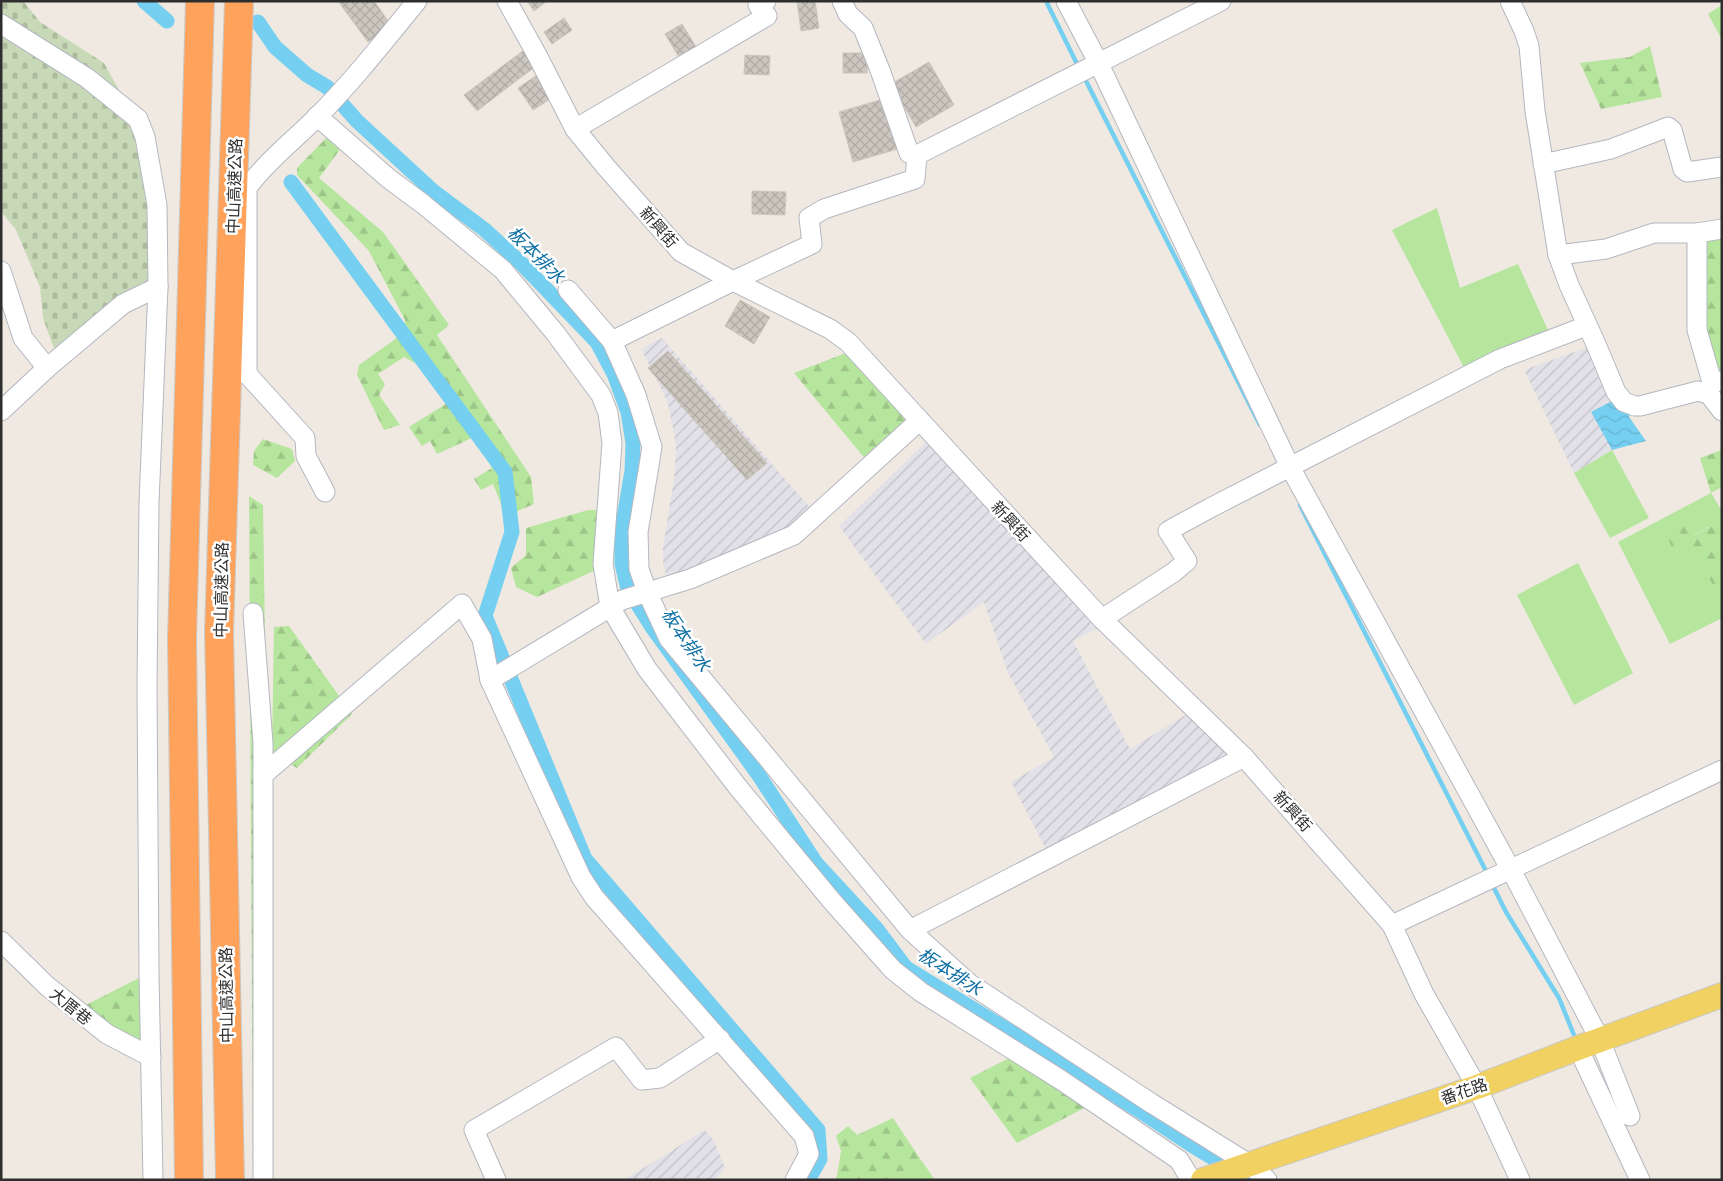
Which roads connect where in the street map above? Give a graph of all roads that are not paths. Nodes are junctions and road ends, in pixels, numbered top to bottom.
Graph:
1 (200, 1) edge
2 (240, 1) edge
3 (417, 1) edge
4 (507, 1) edge
5 (842, 1) edge
6 (1066, 1) edge
7 (1221, 1) edge
8 (1510, 1) edge
9 (760, 2) edge
10 (1, 24) edge
11 (1098, 62) junction
12 (317, 116) junction
13 (575, 129) junction
14 (917, 155) junction
15 (1543, 164) junction
16 (1722, 167) edge
17 (1722, 229) edge
18 (1697, 233) junction
19 (1558, 255) junction
20 (1, 271) edge
21 (733, 281) junction
22 (158, 287) junction
23 (568, 290) dead end
24 (1581, 328) dead end
25 (612, 341) junction
26 (47, 368) junction
27 (1722, 380) edge
28 (1, 411) edge
29 (1722, 411) edge
30 (919, 420) junction
31 (1290, 467) junction
32 (325, 492) dead end
33 (647, 592) junction
34 (610, 607) junction
35 (253, 614) dead end
36 (1102, 619) junction
37 (490, 680) junction
38 (1244, 757) junction
39 (1722, 770) edge
40 (263, 775) junction
41 (1512, 870) junction
42 (1392, 925) junction
43 (910, 930) junction
44 (1, 941) edge
45 (1722, 995) edge
46 (720, 1039) junction
47 (1600, 1040) junction
48 (1578, 1048) junction
49 (151, 1057) junction
50 (1477, 1087) junction
51 (1630, 1116) dead end
52 (1249, 1164) junction
53 (1214, 1178) edge
54 (1638, 1179) edge
55 (152, 1180) edge
56 (189, 1180) edge
57 (230, 1180) edge
58 (262, 1180) edge
59 (496, 1180) edge
60 (795, 1180) edge
61 (1191, 1180) edge
62 (1267, 1180) edge
63 (1520, 1180) edge

1 - 56 highway
2 - 57 highway, 中山高速公路
3 - 12 street
4 - 13 street, 新興街
5 - 14 street
6 - 11 street
7 - 11 street
8 - 15 street
9 - 13 street
10 - 22 street
11 - 14 street
11 - 31 street
12 - 32 street
12 - 34 street
13 - 21 street, 新興街
14 - 21 street
15 - 16 street
15 - 19 street
17 - 18 street
18 - 19 street
18 - 27 street
19 - 29 street
20 - 26 street
21 - 25 street
21 - 30 street, 新興街
22 - 26 street
22 - 49 street
23 - 25 street
24 - 31 street
25 - 33 street
26 - 28 street
30 - 33 street
30 - 36 street, 新興街
31 - 36 street
31 - 41 street
33 - 34 street
33 - 43 street
34 - 37 street
34 - 61 street
35 - 40 street
36 - 38 street, 新興街
37 - 40 street
37 - 46 street
38 - 42 street, 新興街
38 - 43 street
39 - 41 street
40 - 58 street
41 - 42 street
41 - 47 street
42 - 50 street, 新興街
43 - 52 street
44 - 49 street, 大厝巷
45 - 47 main road, 番花路
46 - 59 street
46 - 60 street
47 - 48 main road, 番花路
47 - 51 street
48 - 50 main road, 番花路
48 - 54 street
49 - 55 street
50 - 52 main road, 番花路
50 - 63 street, 新興街
52 - 53 main road, 番花路
52 - 62 street

